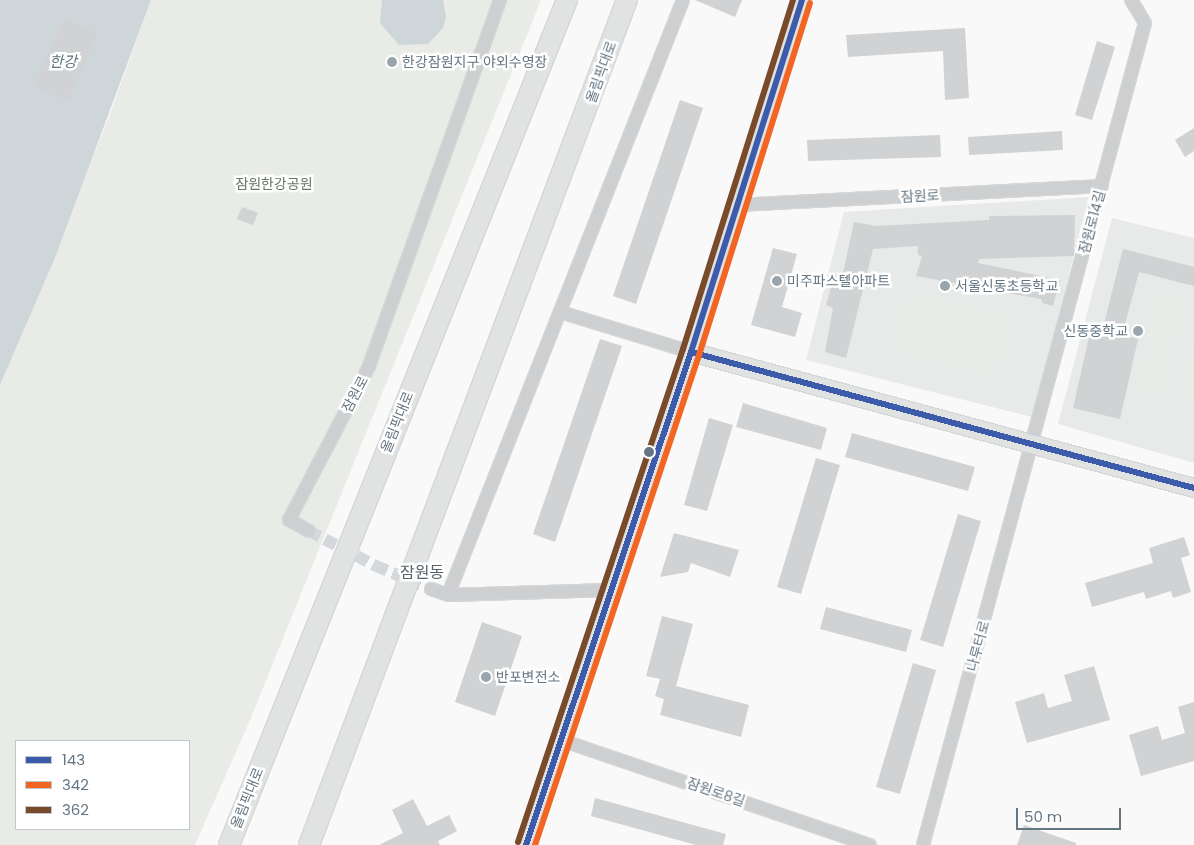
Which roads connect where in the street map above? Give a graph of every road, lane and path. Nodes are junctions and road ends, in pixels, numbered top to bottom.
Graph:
1 (500, 0) edge
2 (567, 0) edge
3 (627, 0) edge
4 (683, 0) edge
5 (802, 0) edge
6 (1130, 0) edge
7 (1102, 186) junction
8 (738, 205) junction
9 (560, 312) junction
10 (691, 352) junction
11 (1032, 447) junction
12 (1194, 488) edge
13 (309, 531) tunnel mouth
14 (431, 589) tunnel mouth
15 (612, 590) junction
16 (448, 595) junction
17 (562, 740) junction
18 (229, 845) edge
19 (309, 845) edge
20 (526, 845) edge
21 (870, 845) edge
22 (923, 845) edge

1 - 13 street, 잠원로
2 - 18 highway, 올림픽대로
3 - 19 highway, 올림픽대로
4 - 9 street
5 - 8 main road
6 - 7 street, 잠원로14길
7 - 8 street, 잠원로
7 - 11 street, 잠원로14길
8 - 10 main road
9 - 10 street
9 - 16 street
10 - 11 main road
10 - 15 main road
11 - 12 main road
11 - 22 street, 나루터로
14 - 16 street
15 - 16 street
15 - 17 main road
17 - 20 main road
17 - 21 street, 잠원로8길

